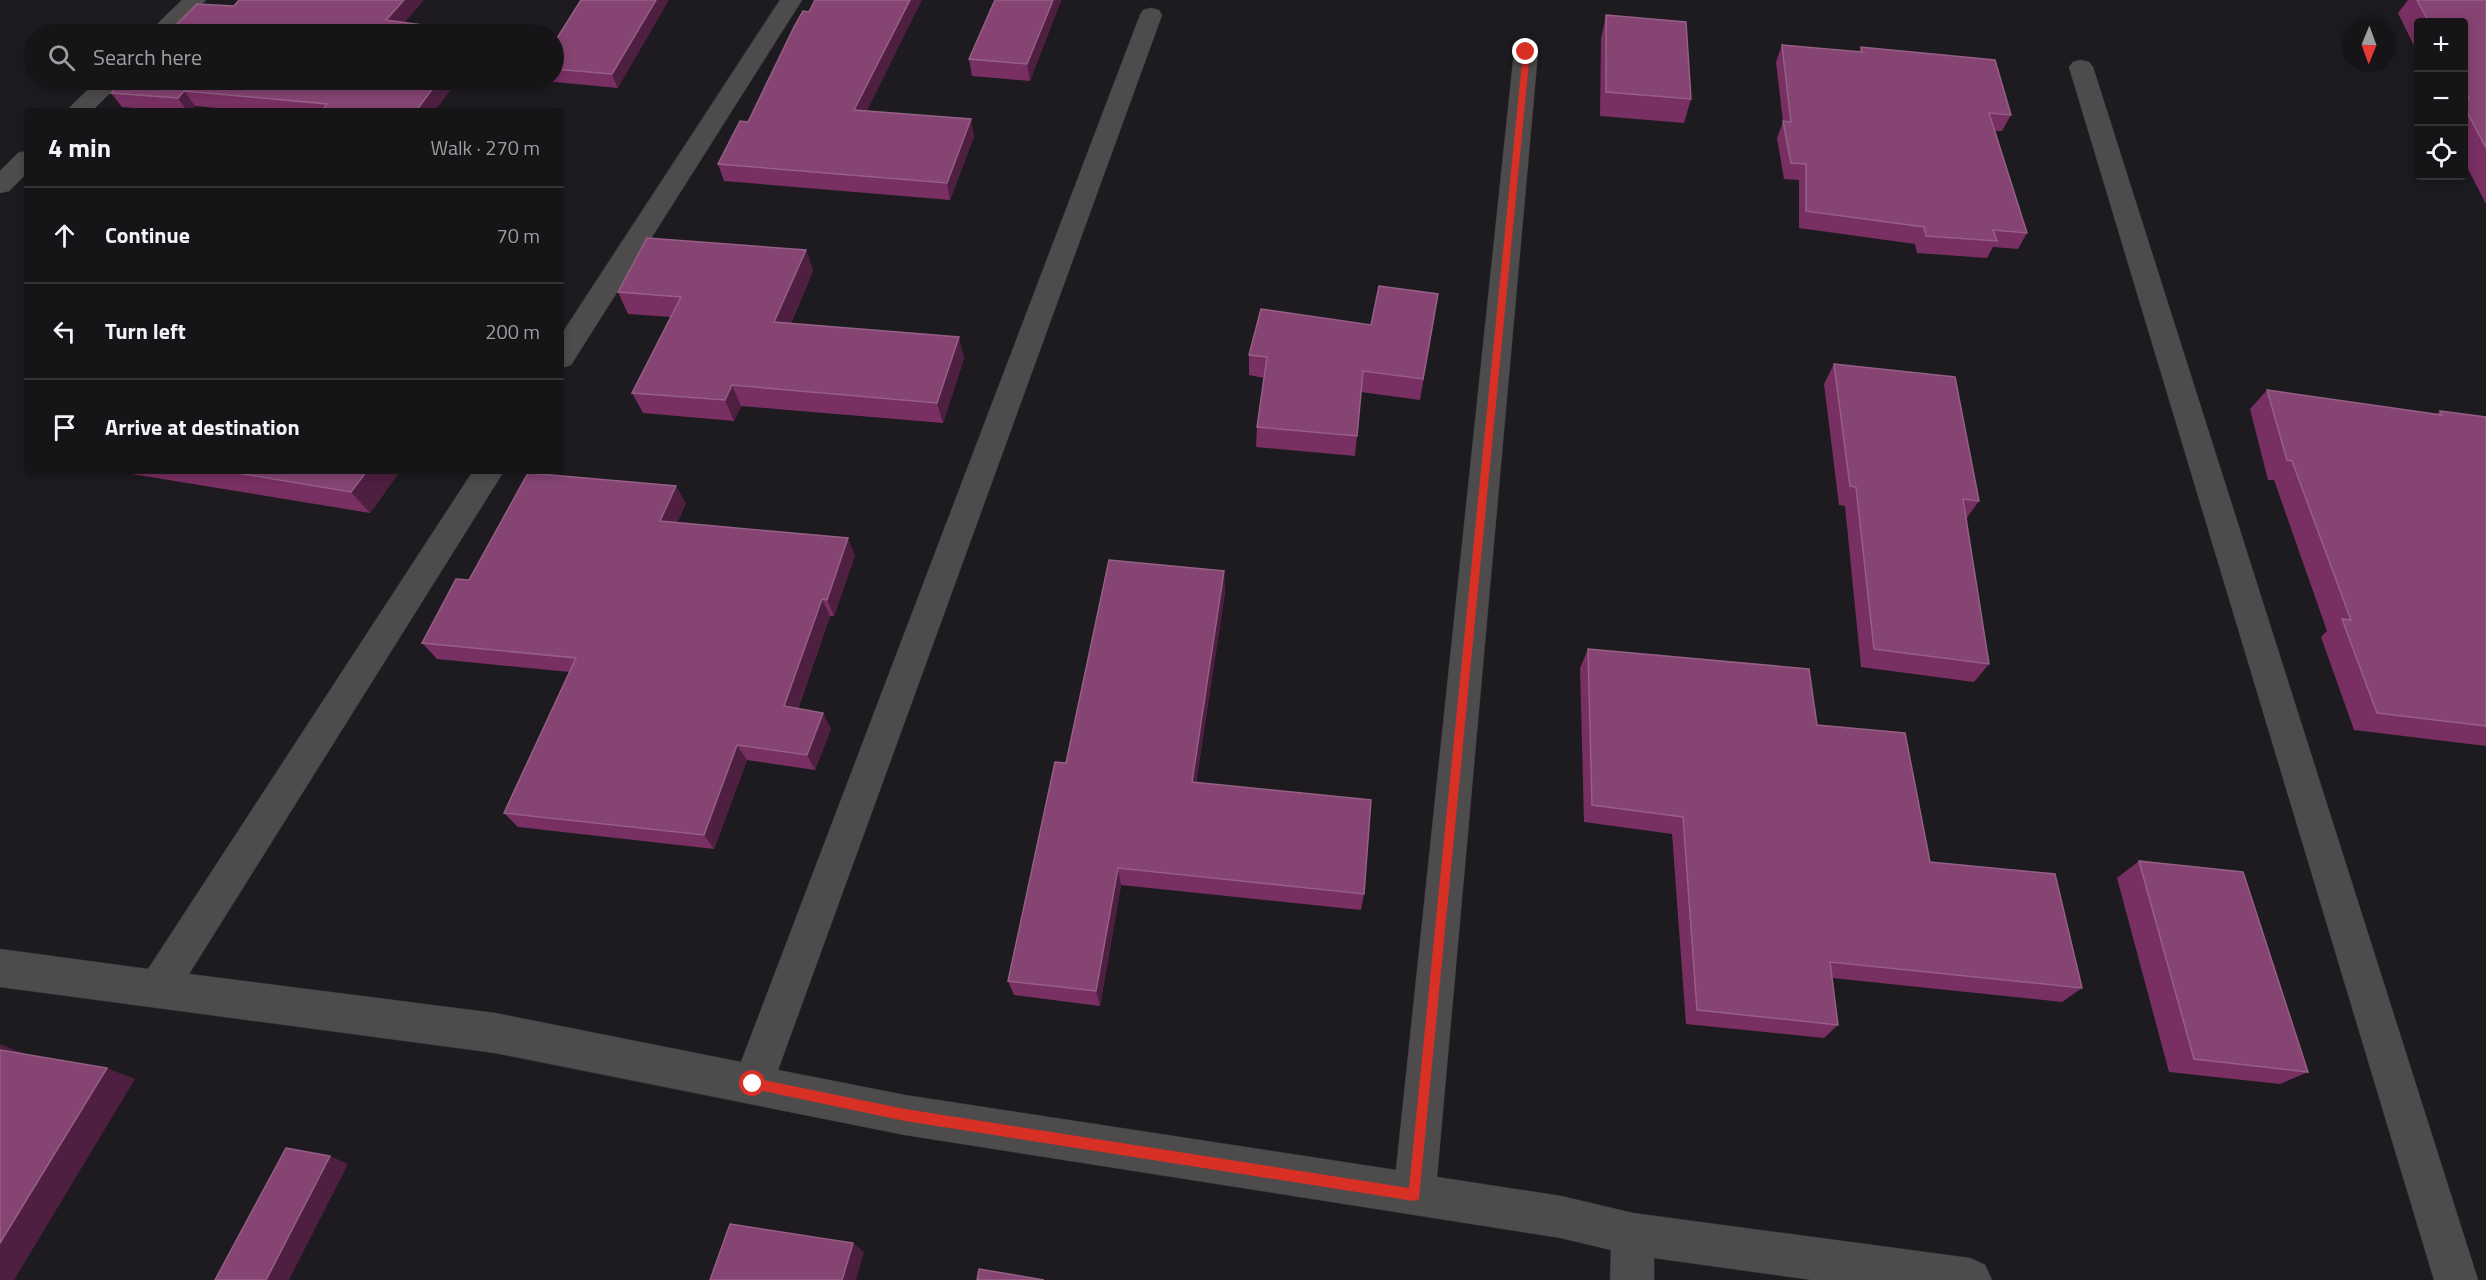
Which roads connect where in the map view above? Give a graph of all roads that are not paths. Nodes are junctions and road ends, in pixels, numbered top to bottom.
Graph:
1 (195, 0) edge
2 (790, 0) edge
3 (1151, 15) dead end
4 (169, 24) edge
5 (1526, 52) dead end
6 (2081, 67) dead end
7 (100, 90) edge
8 (81, 108) edge
9 (24, 162) edge
10 (0, 185) edge
11 (564, 353) edge
12 (487, 474) edge
13 (0, 968) edge
14 (157, 988) junction
15 (753, 1084) junction
16 (1414, 1195) junction
17 (1633, 1234) junction
18 (1632, 1280) edge
19 (1970, 1280) edge
20 (2456, 1280) edge

1 - 4 street
2 - 11 street
3 - 15 street
5 - 16 street
6 - 20 street
7 - 8 street
9 - 10 street
12 - 14 street
13 - 14 street
14 - 15 street
15 - 16 street
16 - 17 street
17 - 18 street
17 - 19 street

